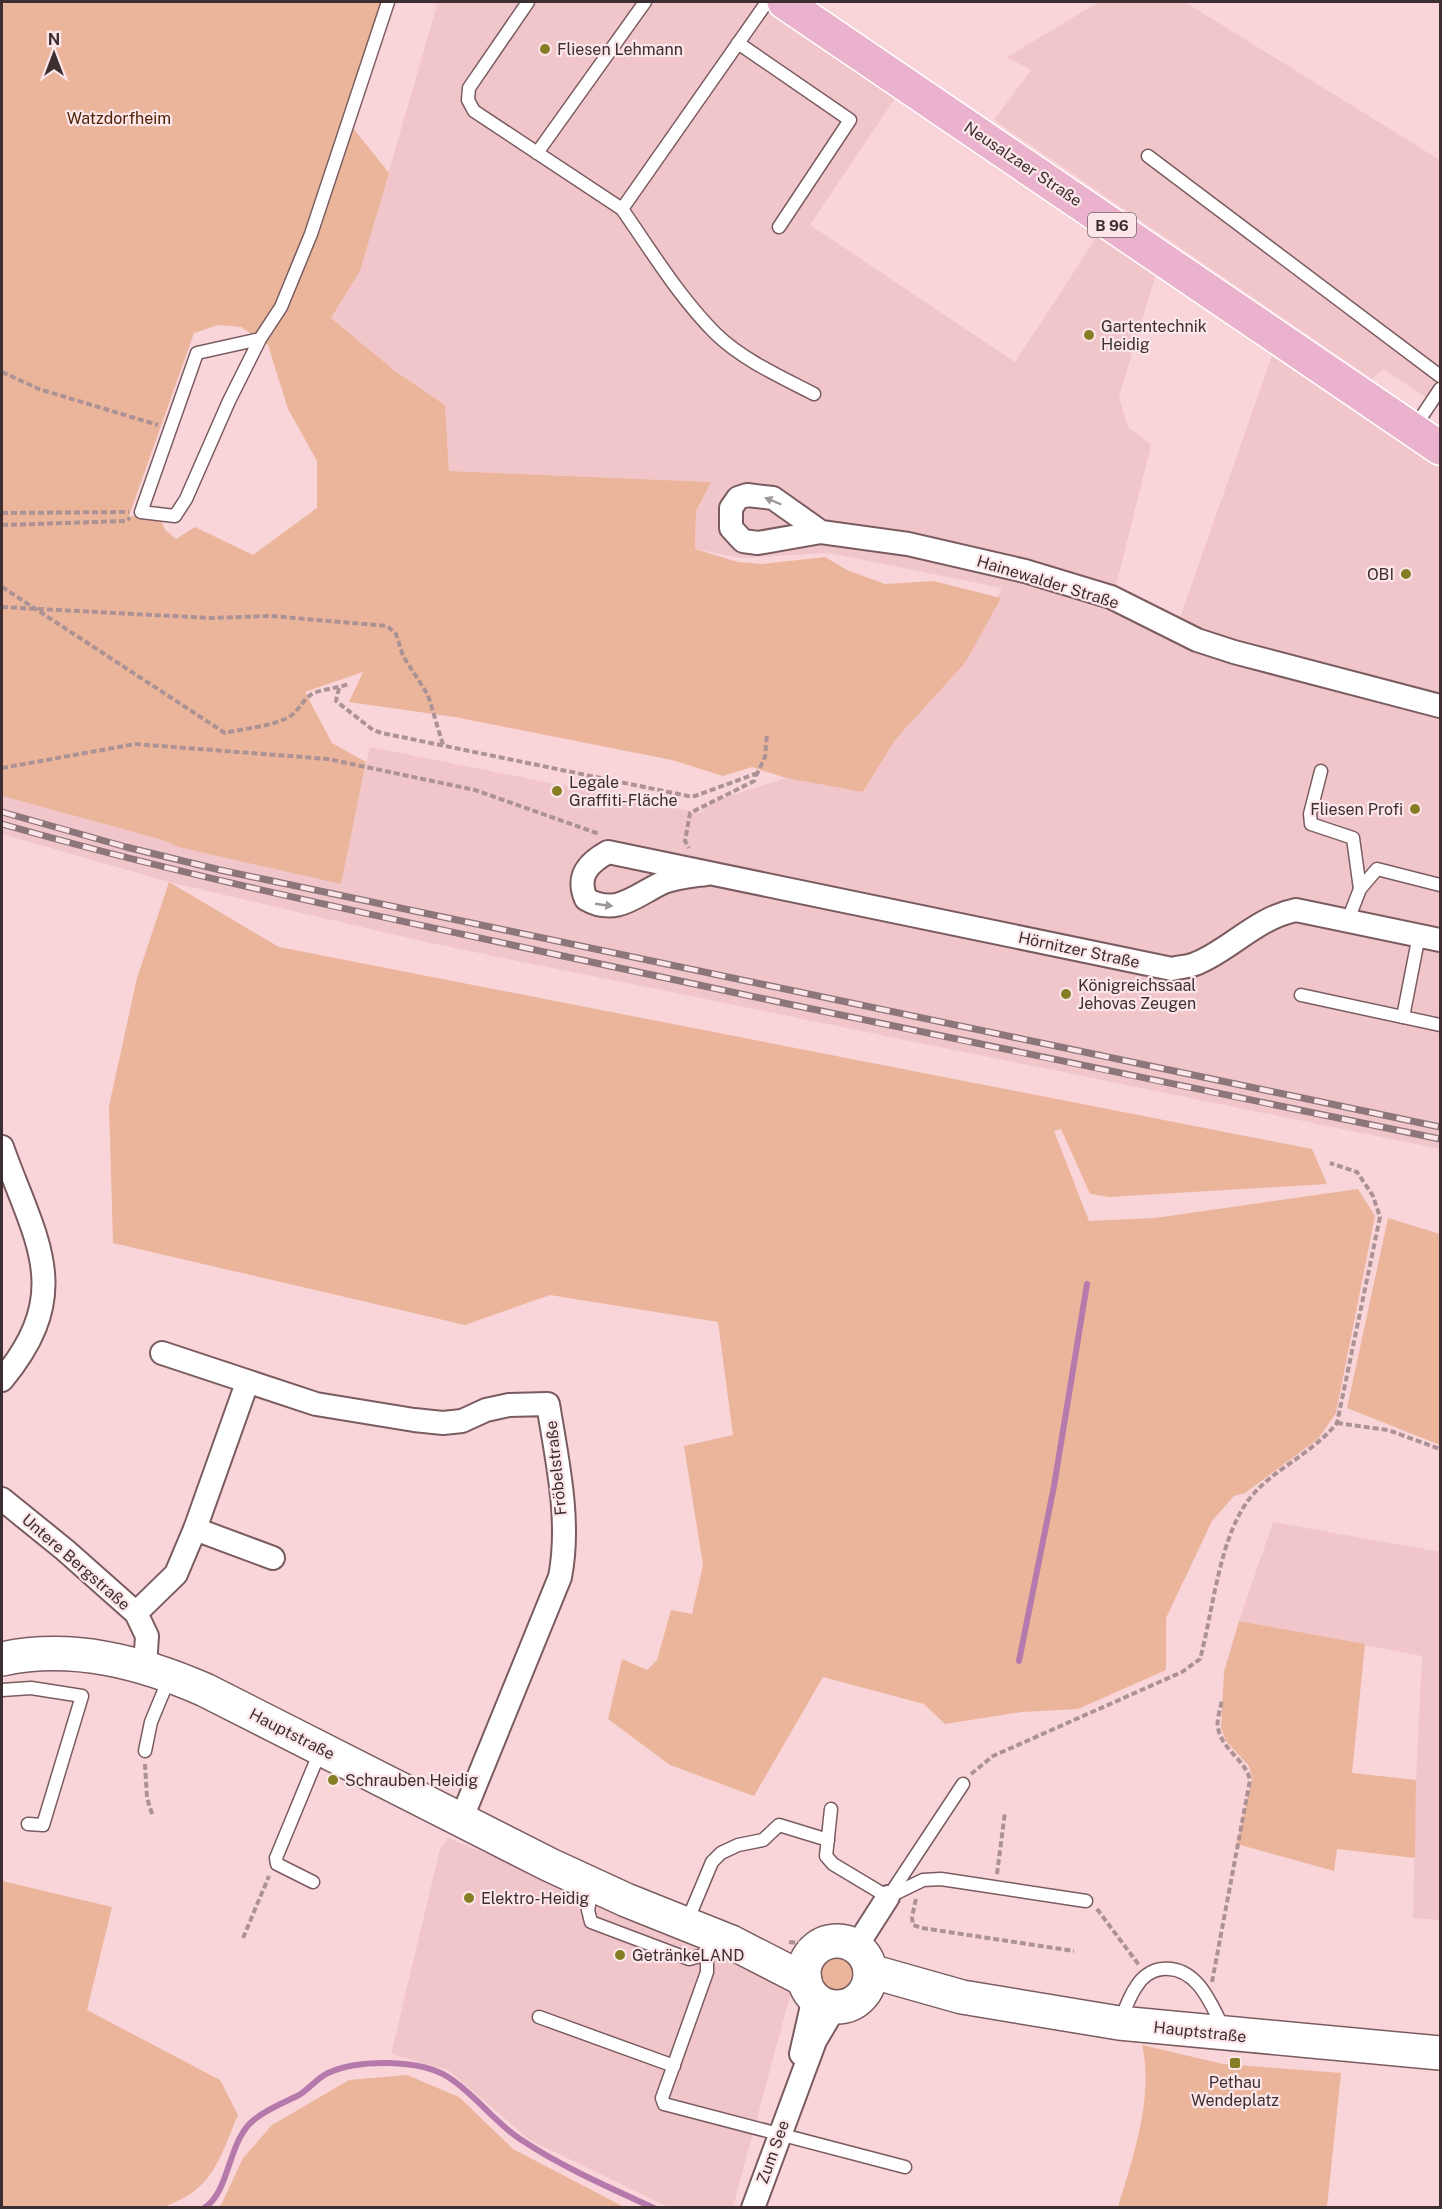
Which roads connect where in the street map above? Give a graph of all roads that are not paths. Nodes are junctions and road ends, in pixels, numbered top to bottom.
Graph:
1 (388, 2) edge
2 (528, 2) edge
3 (645, 2) edge
4 (767, 2) edge
5 (784, 2) edge
6 (738, 43) junction
7 (537, 153) junction
8 (1148, 156) dead end
9 (622, 209) junction
10 (778, 227) dead end
11 (260, 339) junction
12 (1440, 376) edge
13 (1440, 389) edge
14 (814, 394) dead end
15 (1413, 430) junction
16 (1440, 448) edge
17 (821, 532) dead end
18 (1440, 706) edge
19 (1321, 771) dead end
20 (706, 874) junction
21 (1440, 885) edge
22 (1359, 889) junction
23 (1348, 920) junction
24 (1430, 938) edge
25 (1301, 995) dead end
26 (1403, 1017) junction
27 (1440, 1025) edge
28 (2, 1147) edge
29 (162, 1353) dead end
30 (2, 1380) edge
31 (247, 1383) junction
32 (2, 1499) edge
33 (195, 1529) junction
34 (273, 1558) dead end
35 (136, 1613) junction
36 (2, 1659) edge
37 (158, 1670) junction
38 (2, 1689) edge
39 (321, 1748) junction
40 (145, 1751) road end
41 (963, 1784) road end
42 (831, 1809) dead end
43 (461, 1820) junction
44 (28, 1824) dead end
45 (828, 1840) junction
46 (313, 1882) dead end
47 (593, 1885) junction
48 (888, 1897) junction
49 (1086, 1901) road end
50 (686, 1925) junction
51 (718, 1944) junction
52 (861, 1959) junction
53 (816, 1985) junction
54 (539, 2017) dead end
55 (1119, 2023) junction
56 (1227, 2035) junction
57 (1440, 2053) edge
58 (674, 2066) junction
59 (780, 2133) junction
60 (905, 2167) dead end
61 (753, 2208) edge

1 - 11 lane
2 - 7 lane
3 - 7 lane
4 - 6 lane
5 - 15 main road, Neusalzaer Straße / B 96
6 - 9 lane
6 - 10 lane
7 - 9 lane
8 - 12 lane
9 - 14 lane
11 - 11 lane
13 - 15 lane
15 - 16 main road, Neusalzaer Straße / B 96
17 - 18 street, Hainewalder Straße
19 - 22 lane
20 -> 20 street, Hörnitzer Straße
20 - 23 street, Hörnitzer Straße
21 - 22 lane
22 - 23 lane
23 - 24 street, Hörnitzer Straße
24 - 26 lane
25 - 26 lane
26 - 27 lane
28 - 30 street
29 - 31 street, Fröbelstraße
31 - 33 street
31 - 43 street, Fröbelstraße
32 - 35 street, Untere Bergstraße
33 - 34 street
33 - 35 street
35 - 37 street, Untere Bergstraße
36 - 37 main road, Hauptstraße
37 - 39 main road, Hauptstraße
37 - 40 lane
38 - 44 lane
39 - 43 main road, Hauptstraße
39 - 46 lane
41 - 48 lane
42 - 45 lane
43 - 47 main road, Hauptstraße
45 - 48 lane
45 - 50 lane
47 - 50 main road, Hauptstraße
47 - 51 lane
48 - 49 lane
48 - 52 street
50 - 51 main road, Hauptstraße
51 - 53 main road, Hauptstraße
51 - 58 lane
52 - 53 main road
52 - 53 main road, Hauptstraße
52 - 55 main road, Hauptstraße
53 - 59 street, Zum See
54 - 58 lane
55 - 56 main road, Hauptstraße
55 - 56 lane
56 - 57 main road, Hauptstraße
58 - 59 lane
59 - 60 lane
59 - 61 street, Zum See

